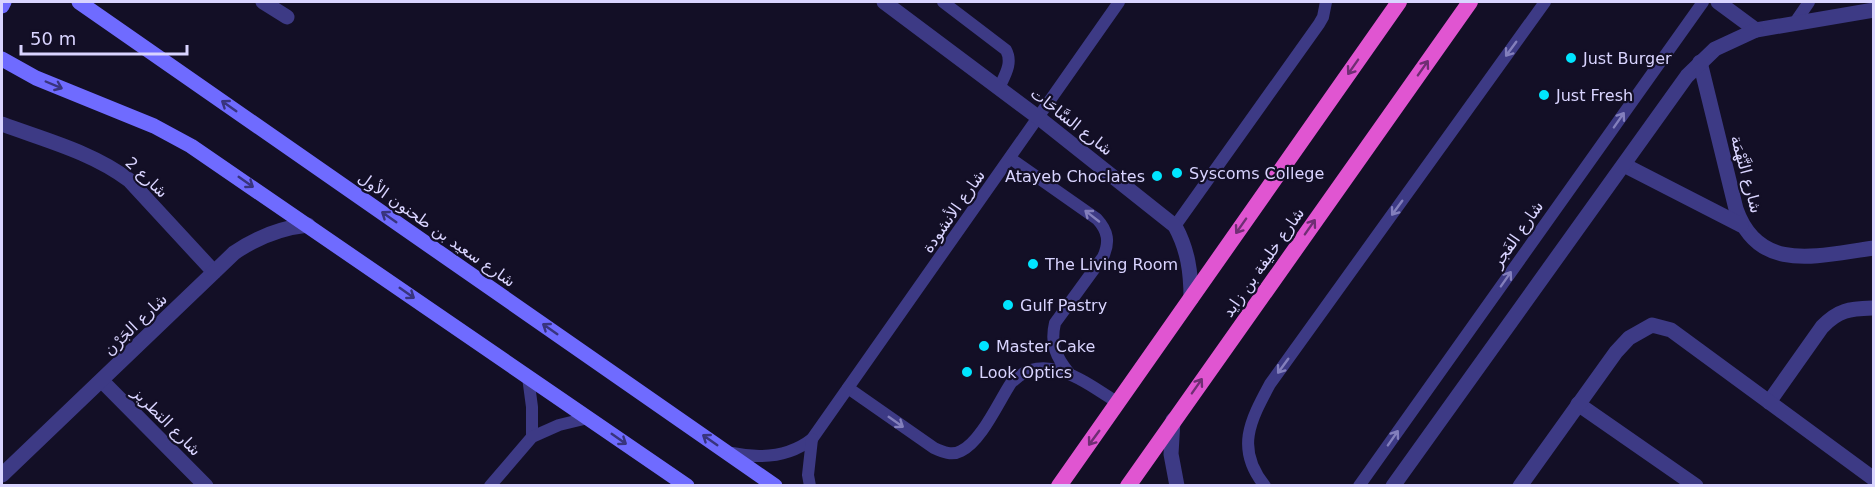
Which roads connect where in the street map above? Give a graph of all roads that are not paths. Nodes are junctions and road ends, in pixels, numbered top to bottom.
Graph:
1 (4, 2) edge
2 (79, 2) edge
3 (263, 2) edge
4 (942, 2) edge
5 (1119, 2) edge
6 (1326, 2) edge
7 (1399, 2) edge
8 (1470, 2) edge
9 (1545, 2) edge
10 (1703, 2) edge
11 (1718, 2) edge
12 (1809, 2) edge
13 (890, 3) edge
14 (2, 6) edge
15 (1874, 10) edge
16 (287, 17) dead end
17 (1794, 24) junction
18 (1756, 30) junction
19 (2, 59) edge
20 (1700, 62) junction
21 (999, 88) junction
22 (1039, 118) junction
23 (2, 124) edge
24 (1010, 158) junction
25 (1624, 165) junction
26 (308, 225) junction
27 (1742, 225) junction
28 (1175, 226) junction
29 (1874, 248) edge
30 (214, 272) junction
31 (1191, 299) junction
32 (1874, 308) edge
33 (1070, 373) junction
34 (528, 376) junction
35 (102, 381) junction
36 (848, 388) junction
37 (1769, 402) junction
38 (1119, 403) junction
39 (1578, 404) junction
40 (588, 418) junction
41 (1173, 420) junction
42 (532, 437) junction
43 (812, 439) junction
44 (728, 453) junction
45 (2, 475) edge
46 (1874, 479) edge
47 (206, 486) edge
48 (490, 486) edge
49 (687, 486) edge
50 (775, 486) edge
51 (810, 486) edge
52 (1059, 486) edge
53 (1128, 486) edge
54 (1177, 486) edge
55 (1265, 486) edge
56 (1359, 486) edge
57 (1393, 486) edge
58 (1520, 486) edge
59 (1695, 486) edge

1 - 14 main road
44 -> 2 main road, شارع سعيد بن طحنون الأول
3 - 16 street
4 - 21 lane
5 - 22 lane, شارع الأنشودة
6 - 28 lane
7 -> 31 highway
41 -> 8 highway, شارع خليفة بن زايد
9 -> 55 lane
56 -> 10 lane, شارع الفَجر
11 - 18 street
12 - 17 lane
13 - 21 street, شارع السَّاحَات
15 - 17 street
17 - 18 street
18 - 20 street
19 -> 26 main road
20 - 25 street
20 - 27 street, شارع النَّهْمَة
21 - 22 street, شارع السَّاحَات
22 - 24 lane, شارع الأنشودة
22 - 28 street, شارع السَّاحَات
23 - 30 street, شارع 2
33 -> 24 lane
24 - 36 lane, شارع الأنشودة
25 - 27 street
25 - 57 street
26 - 30 street, شارع الجَرْن
26 -> 34 main road
27 - 29 street, شارع النَّهْمَة
28 - 31 street, شارع السَّاحَات
30 - 35 street, شارع الجَرْن
31 - 38 highway
32 - 37 street
36 -> 33 lane
33 - 38 lane
34 - 40 main road
34 - 42 lane
35 - 45 street, شارع الجَرْن
35 - 47 street, شارع التطريز
36 - 43 lane, شارع الأنشودة
37 - 39 street
37 - 46 street
38 -> 52 highway
39 - 58 street
39 - 59 street
40 - 42 lane
40 -> 49 main road
41 - 53 highway, شارع خليفة بن زايد
41 - 54 street
42 - 48 lane
43 - 44 lane, شارع الأنشودة
43 - 51 lane, شارع الأنشودة
44 - 50 main road, شارع سعيد بن طحنون الأول

